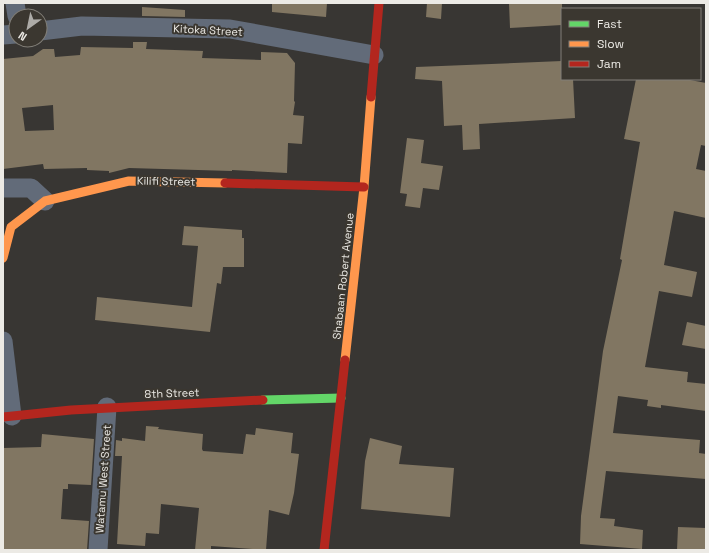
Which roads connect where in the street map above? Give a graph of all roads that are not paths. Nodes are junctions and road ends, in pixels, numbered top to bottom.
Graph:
1 (379, 3) edge
2 (48, 30) edge
3 (374, 55) junction
4 (364, 187) junction
5 (3, 188) edge
6 (45, 200) junction
7 (3, 258) edge
8 (3, 341) edge
9 (341, 398) junction
10 (107, 408) junction
11 (8, 416) edge
12 (98, 550) edge
13 (324, 550) edge

1 - 3 street, Shabaan Robert Avenue
2 - 3 street, Kitoka Street
3 - 4 street, Shabaan Robert Avenue
4 - 6 street, Kilifi Street
4 - 9 street, Shabaan Robert Avenue
5 - 6 street
6 - 7 street, Kilifi Street
8 - 11 street
9 - 10 street, 8th Street
9 - 13 street, Shabaan Robert Avenue
10 - 11 street, 8th Street
10 - 12 street, Watamu West Street

